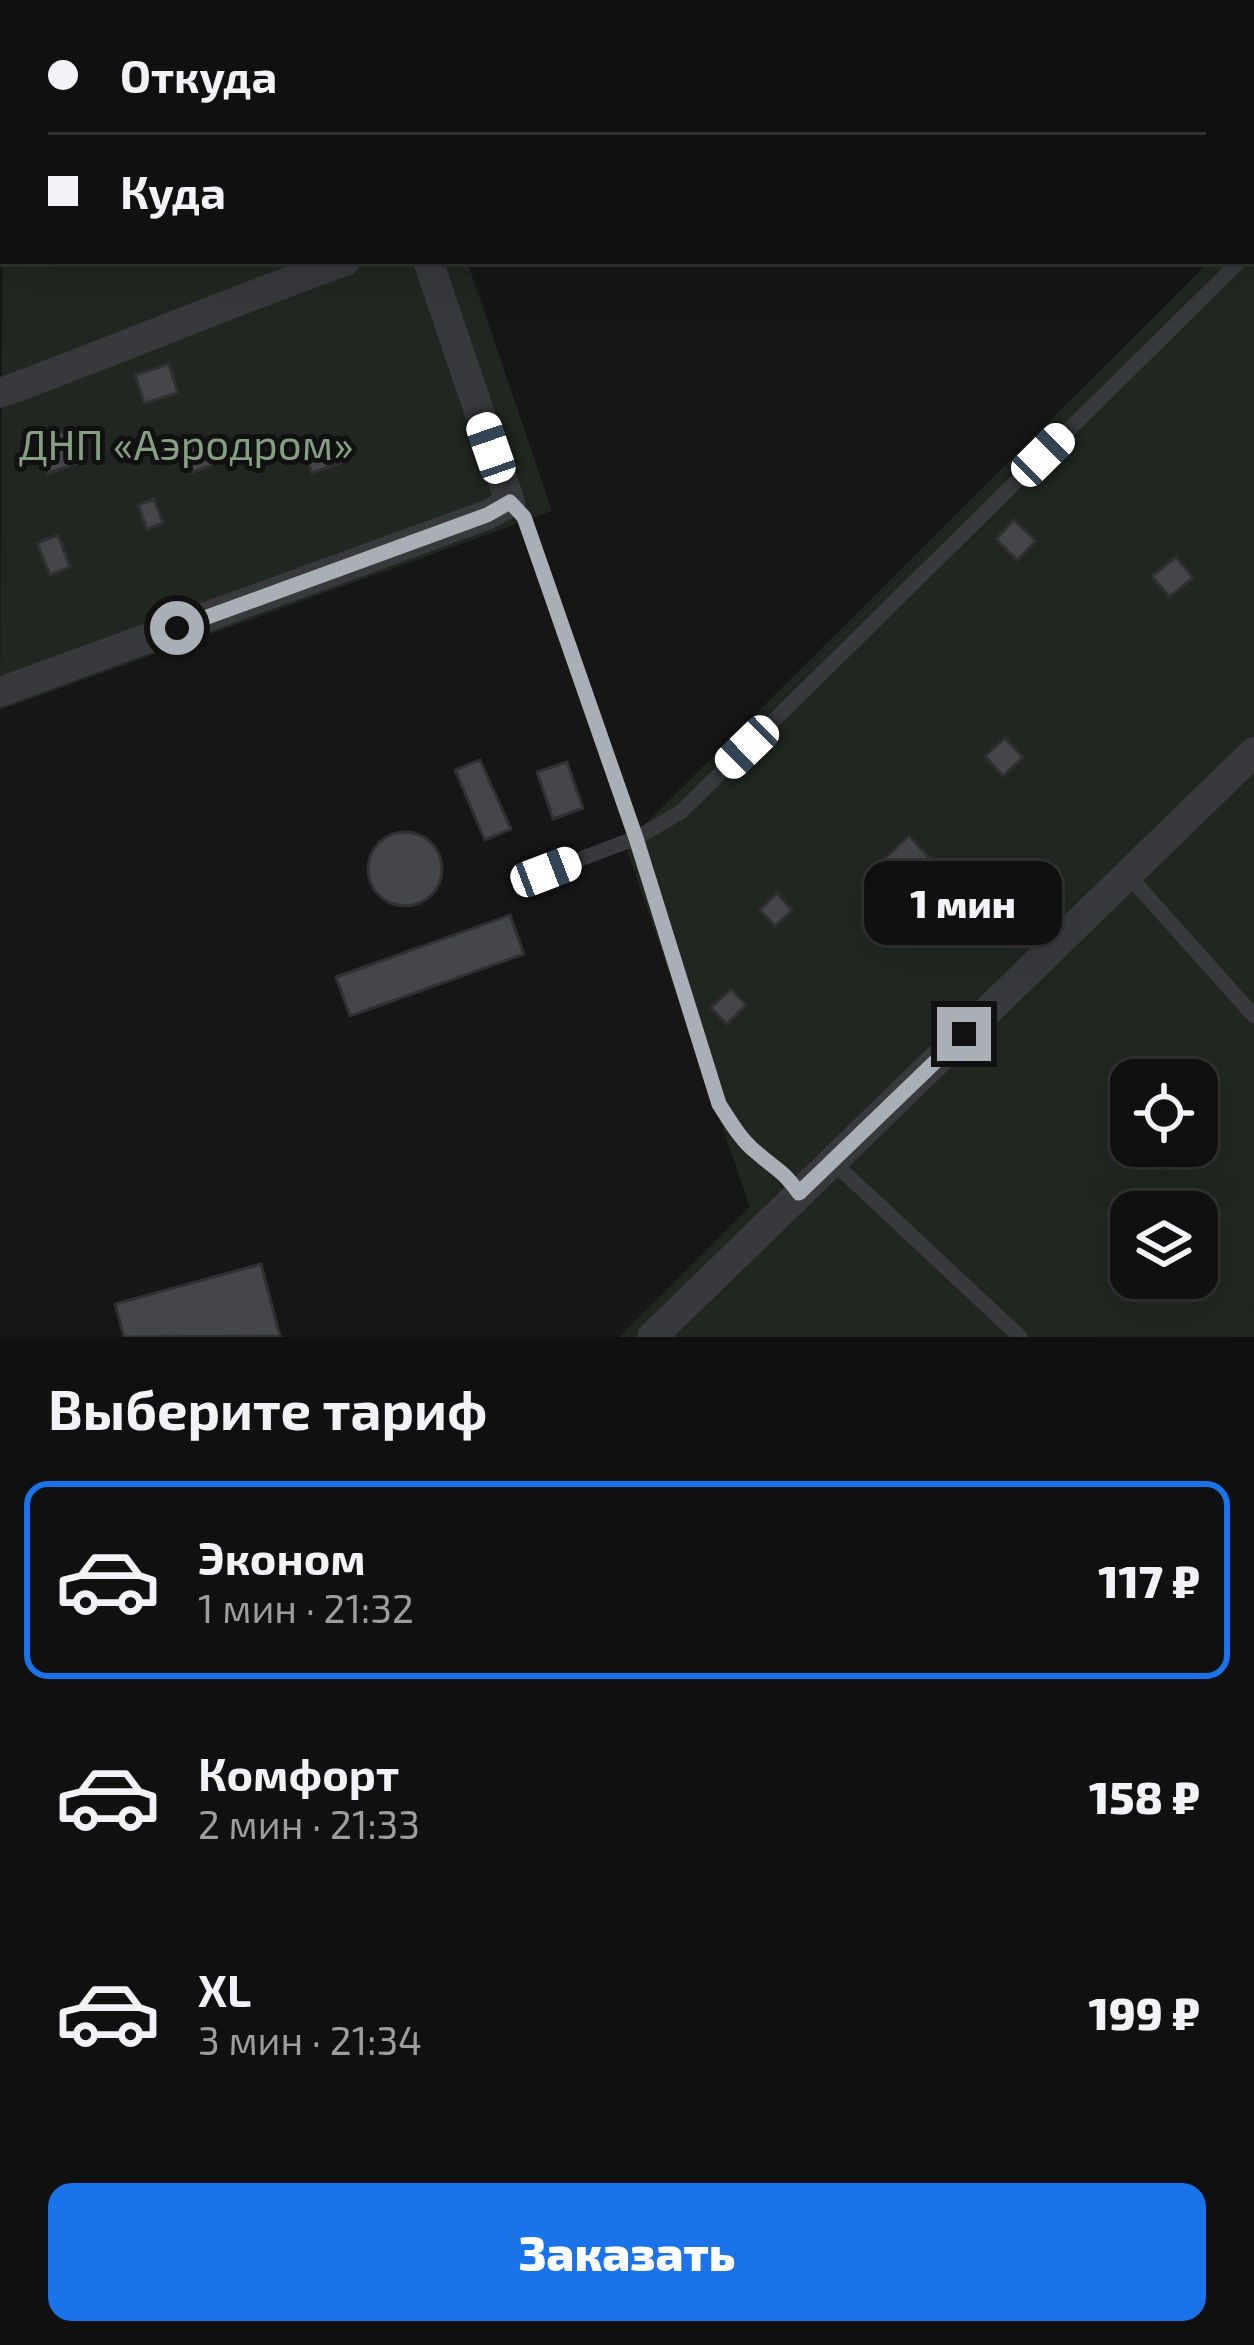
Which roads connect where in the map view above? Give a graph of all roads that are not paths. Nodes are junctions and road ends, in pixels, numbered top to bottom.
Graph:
1 (337, 264) edge
2 (429, 264) edge
3 (1237, 264) edge
4 (0, 392) edge
5 (510, 502) junction
6 (0, 692) edge
7 (1254, 752) edge
8 (636, 838) junction
9 (546, 872) dead end
10 (1128, 874) junction
11 (1254, 1016) edge
12 (832, 1160) junction
13 (799, 1193) junction
14 (652, 1337) edge
15 (1020, 1337) edge

1 - 4 street
2 - 5 street
3 - 8 lane
5 - 6 street
5 - 8 lane
7 - 10 street
8 - 9 lane
8 - 13 lane
10 - 11 lane
10 - 12 street
12 - 13 street
12 - 15 lane
13 - 14 street

